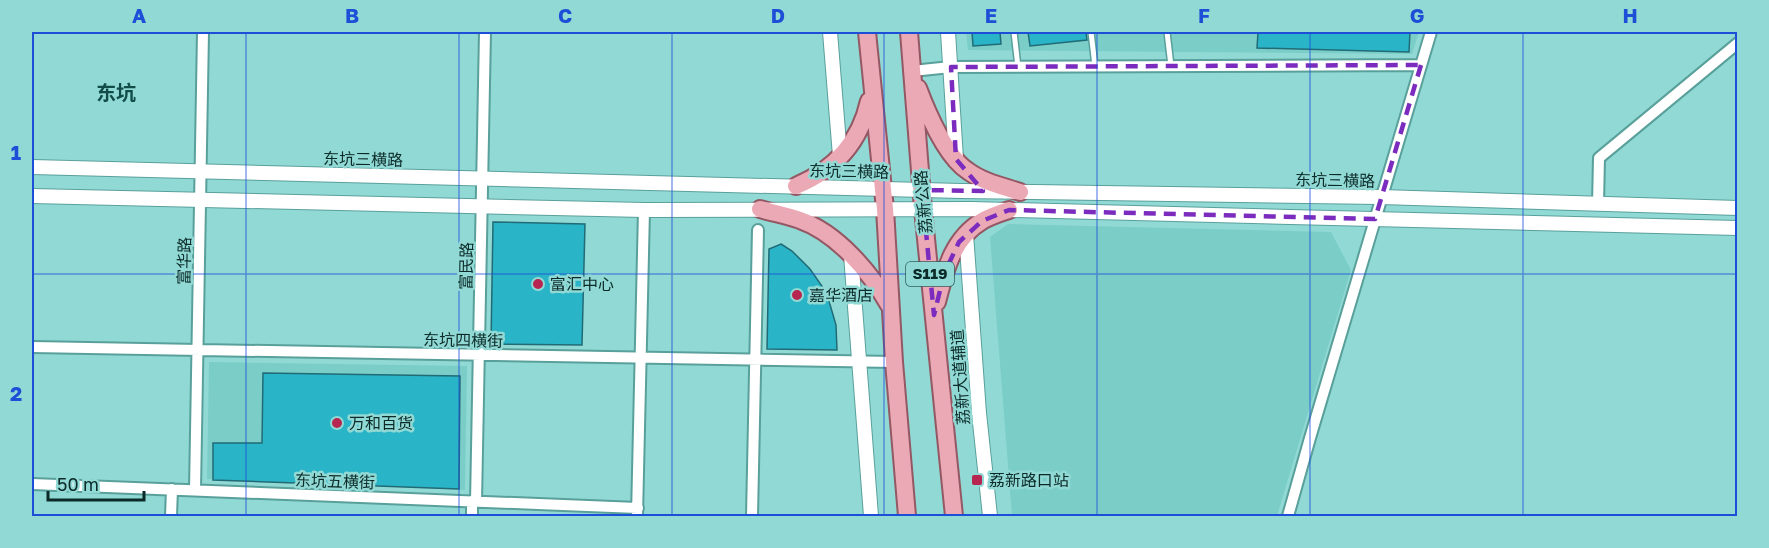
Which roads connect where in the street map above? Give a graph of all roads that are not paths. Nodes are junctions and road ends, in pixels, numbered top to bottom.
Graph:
1 (203, 32) edge
2 (485, 32) edge
3 (830, 32) edge
4 (867, 32) edge
5 (909, 32) edge
6 (948, 32) edge
7 (1014, 32) edge
8 (1091, 32) edge
9 (1167, 32) edge
10 (1431, 32) edge
11 (1737, 43) edge
12 (1421, 65) junction
13 (1095, 66) junction
14 (1171, 66) junction
15 (951, 67) junction
16 (1018, 67) junction
17 (912, 70) junction
18 (872, 88) junction
19 (840, 156) junction
20 (956, 159) junction
21 (32, 167) edge
22 (200, 172) junction
23 (482, 178) junction
24 (796, 186) junction
25 (883, 188) junction
26 (922, 190) junction
27 (1020, 192) junction
28 (32, 196) edge
29 (1381, 197) junction
30 (200, 200) junction
31 (1598, 204) junction
32 (482, 207) junction
33 (1737, 208) edge
34 (760, 209) junction
35 (885, 209) junction
36 (924, 209) junction
37 (644, 210) junction
38 (1009, 210) junction
39 (1375, 219) junction
40 (1737, 228) edge
41 (759, 230) dead end
42 (966, 234) junction
43 (851, 255) junction
44 (891, 308) junction
45 (934, 315) junction
46 (32, 347) edge
47 (197, 350) junction
48 (479, 355) junction
49 (641, 358) junction
50 (756, 360) junction
51 (859, 362) junction
52 (894, 362) junction
53 (32, 484) edge
54 (172, 489) junction
55 (195, 490) junction
56 (474, 501) junction
57 (637, 512) edge
58 (171, 516) edge
59 (472, 516) edge
60 (752, 516) edge
61 (871, 516) edge
62 (908, 516) edge
63 (954, 516) edge
64 (990, 516) edge
65 (1288, 516) edge

1 - 22 street, 富华路
2 - 23 street, 富民路
3 - 19 street
4 - 18 main road, S119
5 - 17 main road, 荔新公路 / S119
6 - 15 street
7 - 16 lane
8 - 13 lane
9 - 14 lane
10 - 12 street
11 - 31 street
12 - 14 street
12 - 29 street
13 - 14 street
13 - 16 street
15 - 16 street
15 - 17 street
15 - 20 street
17 - 20 main road
17 - 26 main road, 荔新公路 / S119
18 - 19 main road
18 - 25 main road, S119
19 - 24 main road
20 - 27 main road
21 - 22 street, 东坑三横路
22 - 23 street, 东坑三横路
22 - 30 street, 富华路
23 - 24 street, 东坑三横路
23 - 32 street, 富民路
24 - 25 street, 东坑三横路
25 - 26 street, 东坑三横路
25 - 35 main road, S119
26 - 27 street, 东坑三横路
26 - 36 main road, 荔新公路 / S119
27 - 29 street, 东坑三横路
28 - 30 street
29 - 31 street, 东坑三横路
29 - 39 street
30 - 32 street
30 - 47 street, 富华路
31 - 33 street, 东坑三横路
32 - 37 street
32 - 48 street, 富民路
34 - 35 street
34 - 37 street
34 - 43 main road
35 - 36 street
35 - 44 main road, S119
36 - 38 street
36 - 45 main road, 荔新公路 / S119
37 - 49 street
38 - 39 street
38 - 42 main road
39 - 40 street
39 - 65 street
41 - 50 street
42 - 45 main road
42 - 64 street, 荔新大道辅道
43 - 44 main road
43 - 51 street
44 - 52 main road, S119
45 - 63 main road, 荔新公路 / S119
46 - 47 street, 东坑四横街
47 - 48 street, 东坑四横街
47 - 55 street, 富华路
48 - 49 street, 东坑四横街
48 - 56 street, 富民路
49 - 50 street, 东坑四横街
49 - 57 street
50 - 51 street, 东坑四横街
50 - 60 street
51 - 52 street, 东坑四横街
51 - 61 street
52 - 62 main road, S119
53 - 54 street, 东坑五横街
54 - 55 street, 东坑五横街
54 - 58 street
55 - 56 street, 东坑五横街
56 - 57 street, 东坑五横街
56 - 59 street, 富民路

